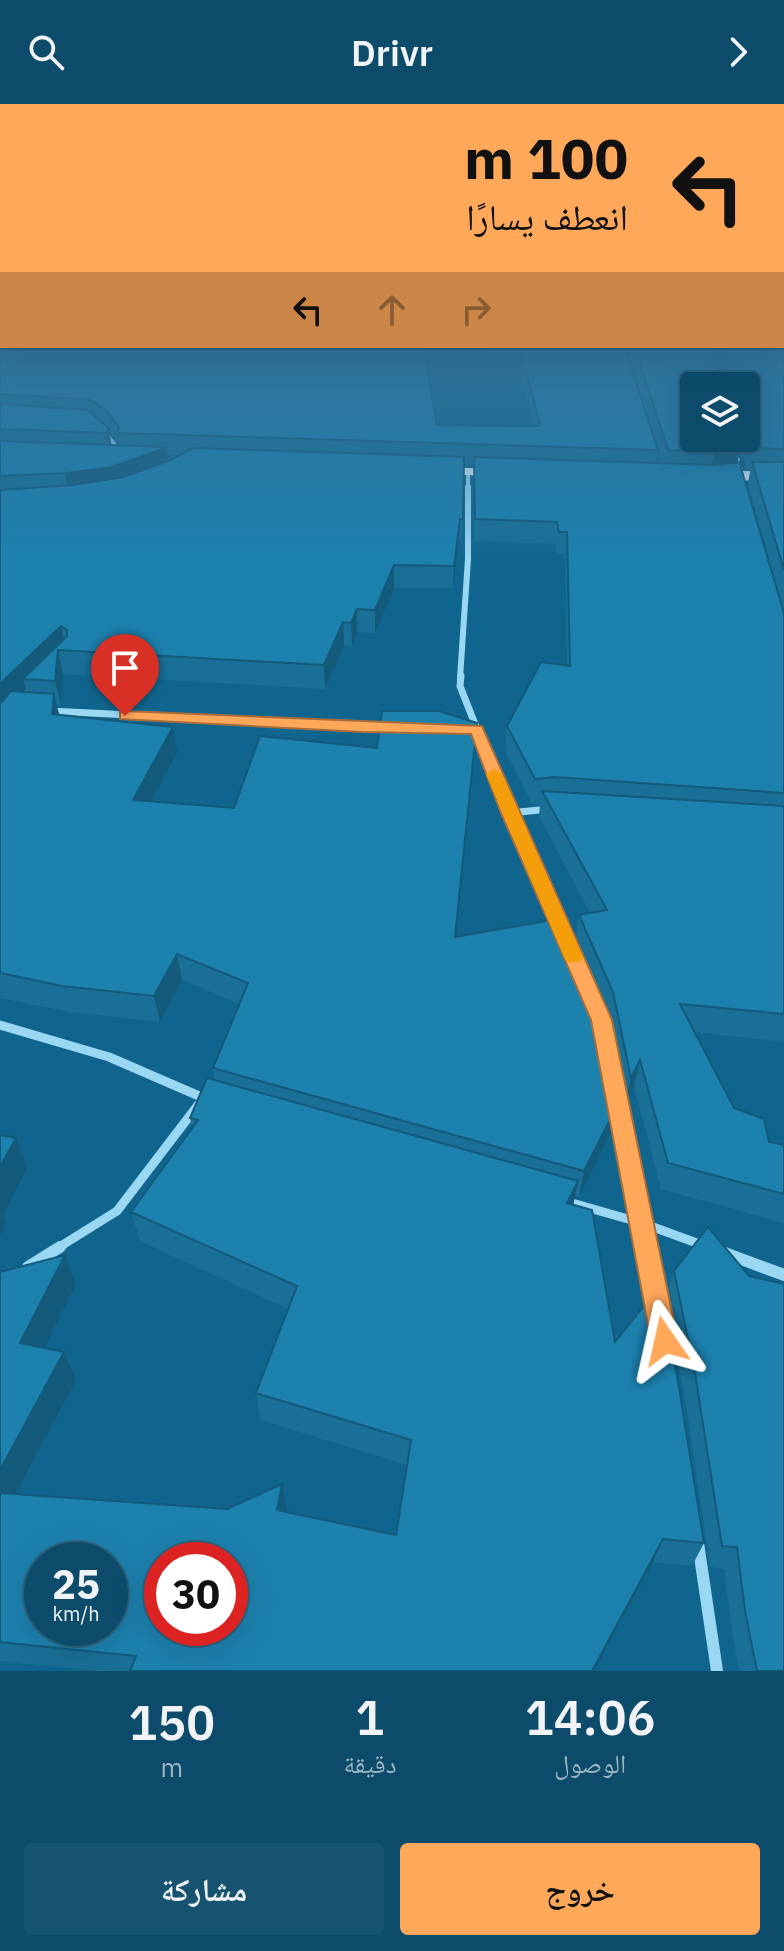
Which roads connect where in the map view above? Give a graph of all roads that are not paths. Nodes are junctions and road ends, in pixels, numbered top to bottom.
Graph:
1 (93, 424) edge
2 (736, 452) edge
3 (95, 459) edge
4 (111, 460) junction
5 (125, 460) edge
6 (422, 470) edge
7 (468, 472) junction
8 (513, 473) edge
9 (784, 476) edge
10 (704, 479) edge
11 (742, 480) junction
12 (784, 487) edge
13 (45, 711) edge
14 (391, 728) edge
15 (462, 729) edge
16 (477, 729) junction
17 (566, 810) edge
18 (510, 813) junction
19 (565, 937) edge
20 (0, 1025) edge
21 (614, 1082) edge
22 (203, 1098) junction
23 (218, 1103) edge
24 (551, 1197) edge
25 (642, 1223) junction
26 (784, 1275) edge
27 (11, 1278) edge
28 (659, 1311) edge
29 (697, 1535) edge
30 (717, 1671) edge

1 - 4 street
2 - 11 street
3 - 4 main road
4 - 5 main road
6 - 7 main road
7 - 8 main road
7 - 16 street
9 - 11 main road
10 - 11 main road
11 - 12 main road
13 - 14 street
15 - 16 street
16 - 18 street
17 - 18 street
18 - 19 street
20 - 22 street
21 - 25 street
22 - 23 street
22 - 27 street
24 - 25 street
25 - 26 street
25 - 28 street
29 - 30 street

